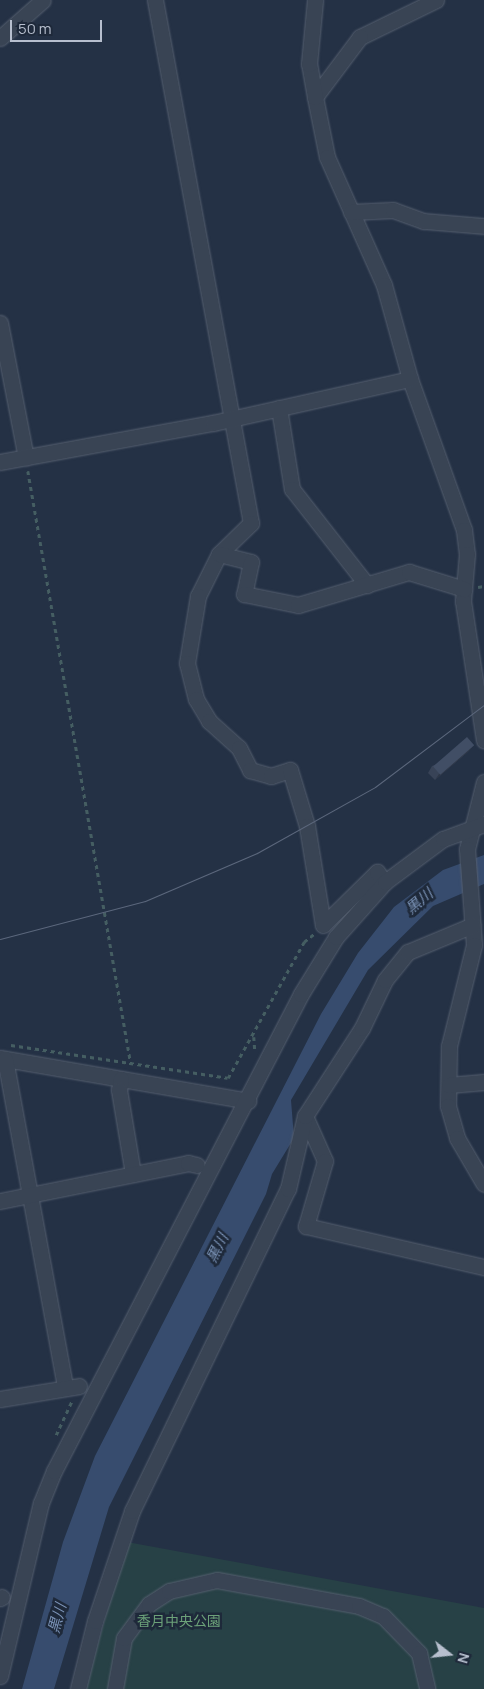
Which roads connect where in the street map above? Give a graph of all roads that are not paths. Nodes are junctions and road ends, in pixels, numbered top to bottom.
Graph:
1 (43, 0) edge
2 (155, 0) edge
3 (316, 0) edge
4 (436, 0) edge
5 (0, 38) edge
6 (315, 97) junction
7 (351, 212) junction
8 (484, 226) edge
9 (0, 323) edge
10 (410, 379) junction
11 (279, 408) junction
12 (235, 418) junction
13 (26, 458) junction
14 (0, 462) edge
15 (219, 554) junction
16 (367, 585) junction
17 (464, 589) junction
18 (484, 740) edge
19 (484, 782) edge
20 (477, 826) edge
21 (385, 882) junction
22 (473, 917) junction
23 (2, 1058) edge
24 (121, 1079) junction
25 (484, 1082) edge
26 (448, 1085) junction
27 (248, 1101) junction
28 (305, 1116) junction
29 (197, 1165) dead end
30 (133, 1174) junction
31 (484, 1184) edge
32 (30, 1195) junction
33 (0, 1201) edge
34 (484, 1267) edge
35 (0, 1399) edge
36 (0, 1676) edge
37 (78, 1689) edge
38 (115, 1689) edge
39 (427, 1689) edge

1 - 5 street
2 - 12 street
3 - 6 street
4 - 6 street
6 - 7 street
7 - 8 street
7 - 10 street
9 - 13 street
10 - 11 street
10 - 17 street
11 - 12 street
11 - 16 street
12 - 13 street
12 - 15 street
13 - 14 street
15 - 16 street
15 - 21 street
16 - 17 street
17 - 18 street
19 - 20 street
20 - 21 street
20 - 22 street
21 - 27 street
22 - 26 street
22 - 28 street
23 - 24 street
23 - 32 street
24 - 27 street
24 - 30 street
25 - 26 street
26 - 31 street
27 - 36 street
28 - 34 street
28 - 37 street
29 - 30 street
30 - 32 street
32 - 33 street
32 - 35 street
38 - 39 street

